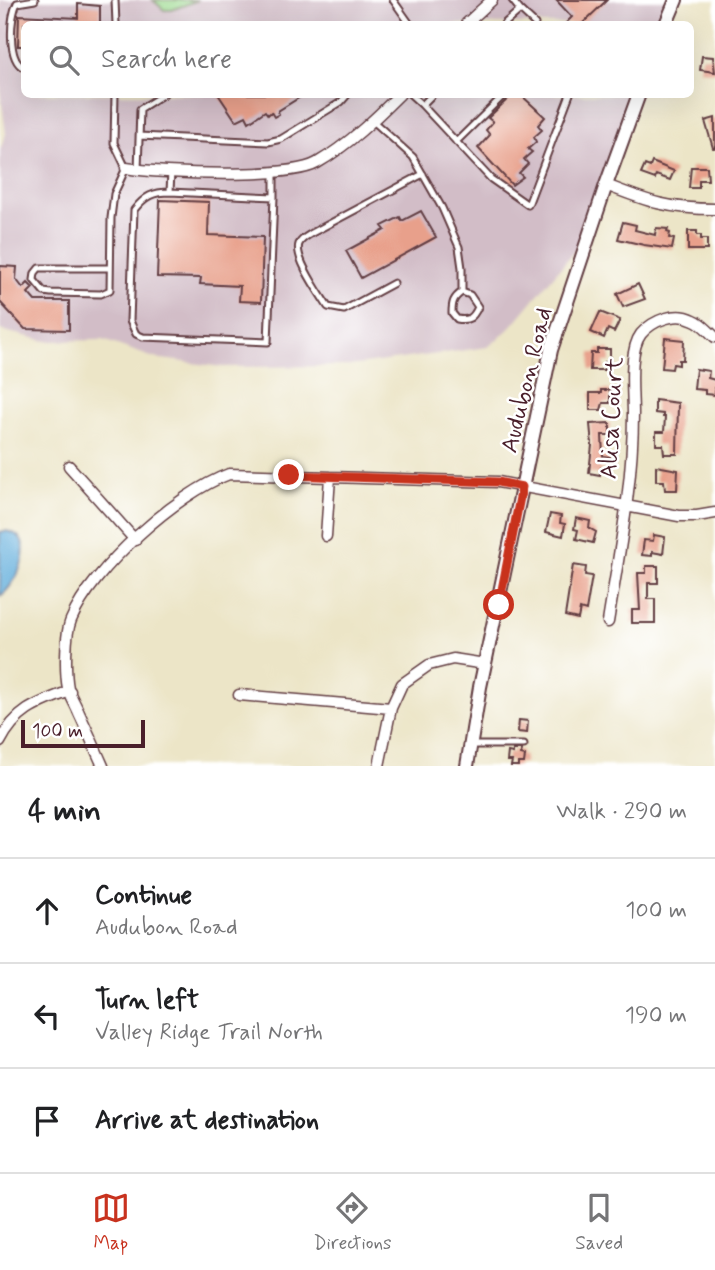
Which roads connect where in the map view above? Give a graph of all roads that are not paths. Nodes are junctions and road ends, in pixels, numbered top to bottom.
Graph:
1 (35, 0) edge
2 (115, 0) edge
3 (393, 0) edge
4 (492, 0) edge
5 (512, 0) edge
6 (676, 0) edge
7 (520, 10) junction
8 (116, 21) edge
9 (408, 21) edge
10 (469, 21) edge
11 (507, 21) edge
12 (532, 21) edge
13 (667, 21) edge
14 (21, 66) edge
15 (115, 98) edge
16 (158, 98) edge
17 (344, 98) edge
18 (396, 98) edge
19 (414, 98) edge
20 (429, 98) edge
21 (501, 98) edge
22 (568, 98) edge
23 (638, 98) edge
24 (422, 105) junction
25 (373, 121) junction
26 (139, 136) junction
27 (456, 142) junction
28 (126, 168) junction
29 (138, 170) junction
30 (171, 171) junction
31 (274, 173) junction
32 (423, 174) junction
33 (606, 185) junction
34 (170, 192) junction
35 (274, 197) junction
36 (715, 209) edge
37 (110, 268) junction
38 (394, 283) dead end
39 (462, 292) junction
40 (715, 337) edge
41 (69, 466) dead end
42 (330, 477) junction
43 (522, 487) junction
44 (626, 506) junction
45 (715, 513) edge
46 (327, 536) dead end
47 (135, 540) junction
48 (608, 622) dead end
49 (485, 664) junction
50 (70, 691) junction
51 (239, 695) dead end
52 (391, 708) junction
53 (0, 743) edge
54 (470, 744) junction
55 (524, 745) dead end
56 (103, 766) edge
57 (379, 766) edge
58 (467, 766) edge

1 - 14 lane
2 - 8 lane
3 - 9 lane
4 - 10 street
5 - 7 lane
6 - 13 street
7 - 11 lane
7 - 12 lane
15 - 28 lane
16 - 26 lane
17 - 26 lane
18 - 25 street
19 - 24 lane
20 - 24 lane
21 - 27 lane
22 - 27 lane
23 - 33 street, Audubon Road
24 - 27 lane
25 - 31 street
25 - 32 lane
26 - 29 lane
28 - 29 street
28 - 37 lane
29 - 30 street
30 - 31 street
30 - 34 lane
31 - 35 lane
32 - 38 lane
32 - 39 lane
33 - 36 street
33 - 43 street, Audubon Road
34 - 35 lane
34 - 35 lane
37 - 37 lane
39 - 39 lane
40 - 44 street, Alisa Court
41 - 47 street
42 - 43 street
42 - 46 street
42 - 47 street
43 - 44 street
43 - 49 street, Audubon Road
44 - 45 street
44 - 48 street, Alisa Court
47 - 50 street
49 - 52 street
49 - 54 street, Audubon Road
50 - 53 street
50 - 56 street
51 - 52 street
52 - 57 street
54 - 55 lane
54 - 58 street, Audubon Road

